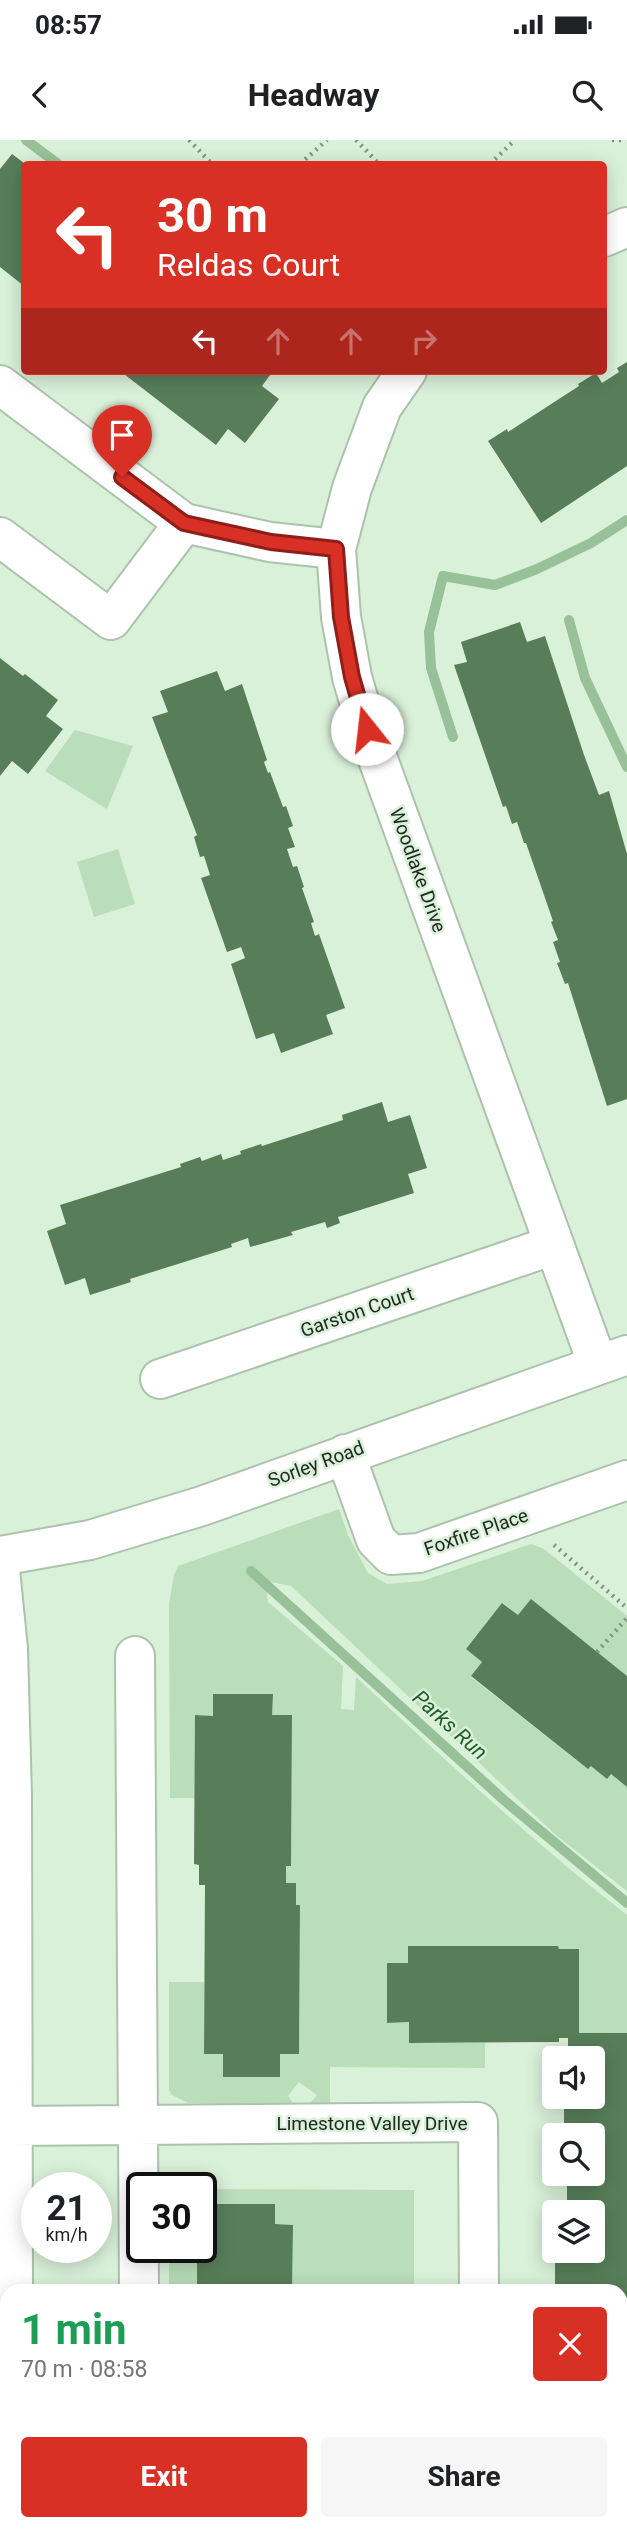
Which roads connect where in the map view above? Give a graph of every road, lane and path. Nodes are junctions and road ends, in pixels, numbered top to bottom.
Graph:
1 (189, 140) edge
2 (327, 140) edge
3 (356, 140) edge
4 (515, 140) edge
5 (612, 140) edge
6 (621, 140) edge
7 (209, 161) edge
8 (303, 161) edge
9 (376, 161) edge
10 (493, 161) edge
11 (627, 228) edge
12 (607, 236) edge
13 (404, 375) edge
14 (0, 385) edge
15 (184, 523) junction
16 (0, 537) edge
17 (336, 549) junction
18 (554, 1245) junction
19 (613, 1360) edge
20 (160, 1379) dead end
21 (345, 1454) junction
22 (627, 1480) edge
23 (521, 1517) junction
24 (0, 1556) edge
25 (0, 1570) edge
26 (627, 1608) edge
27 (627, 1618) edge
28 (597, 1652) dead end
29 (135, 1656) dead end
30 (139, 2125) junction
31 (12, 2126) junction
32 (13, 2284) edge
33 (139, 2284) edge
34 (479, 2284) edge

1 - 7 path
2 - 8 path
3 - 9 path
4 - 10 path
5 - 6 path
11 - 12 street
13 - 17 street, Woodlake Drive
14 - 15 street
15 - 16 street
15 - 17 street
17 - 18 street, Woodlake Drive
18 - 19 street, Woodlake Drive
18 - 20 street, Garston Court
19 - 21 street, Sorley Road
21 - 23 street, Foxfire Place
21 - 24 street, Sorley Road
22 - 23 street, Foxfire Place
23 - 26 path
25 - 31 street
27 - 28 path
29 - 30 street
30 - 31 street, Limestone Valley Drive
30 - 33 street
30 - 34 street, Limestone Valley Drive
31 - 32 street

